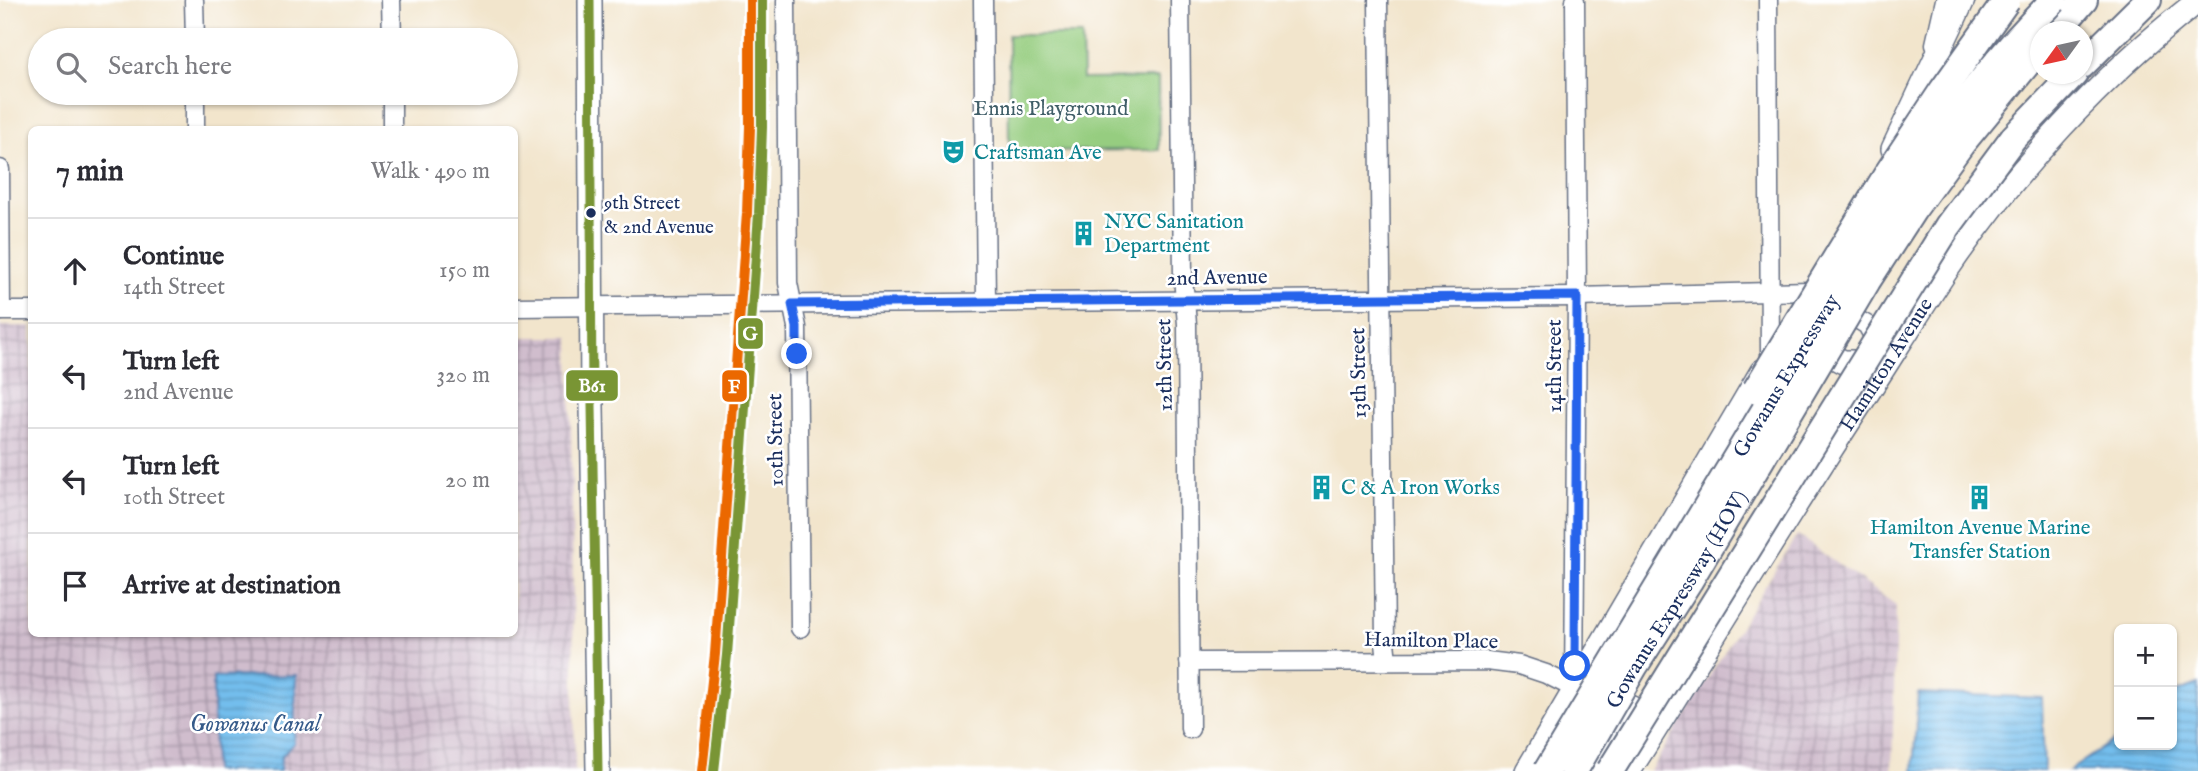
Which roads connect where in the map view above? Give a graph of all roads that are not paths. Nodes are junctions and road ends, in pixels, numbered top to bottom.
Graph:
1 (194, 0) edge
2 (391, 0) edge
3 (590, 0) edge
4 (786, 0) edge
5 (983, 0) edge
6 (1180, 0) edge
7 (1378, 0) edge
8 (1575, 0) edge
9 (1768, 0) edge
10 (1945, 0) edge
11 (1963, 0) edge
12 (1992, 0) edge
13 (2007, 0) edge
14 (2054, 0) edge
15 (2084, 0) edge
16 (2121, 0) edge
17 (2148, 0) edge
18 (2198, 1) edge
19 (2066, 21) edge
20 (195, 28) edge
21 (392, 28) edge
22 (2093, 32) edge
23 (2093, 54) edge
24 (2030, 60) edge
25 (1926, 80) junction
26 (2052, 84) edge
27 (2064, 84) edge
28 (195, 105) edge
29 (392, 105) edge
30 (195, 126) edge
31 (392, 126) edge
32 (2013, 138) junction
33 (0, 169) edge
34 (1883, 169) junction
35 (1809, 290) junction
36 (1771, 292) junction
37 (1577, 296) junction
38 (1380, 298) junction
39 (1185, 300) junction
40 (986, 302) junction
41 (792, 304) junction
42 (592, 306) junction
43 (518, 307) edge
44 (1, 311) edge
45 (28, 311) edge
46 (1792, 321) junction
47 (1770, 357) junction
48 (1887, 362) junction
49 (800, 628) dead end
50 (1387, 661) junction
51 (1189, 662) junction
52 (1584, 691) junction
53 (1632, 708) junction
54 (1663, 718) junction
55 (1189, 729) dead end
56 (598, 771) edge
57 (1527, 771) edge
58 (1547, 771) edge
59 (1574, 771) edge
60 (1593, 771) edge
61 (1610, 771) edge
62 (1629, 771) edge

1 - 20 street
2 - 21 street
3 - 42 main road
4 - 41 street, 10th Street
5 - 40 street
6 - 39 street, 12th Street
7 - 38 street, 13th Street
8 - 37 street, 14th Street
9 - 36 street
10 - 25 street
11 - 25 main road
12 - 34 highway
13 - 52 highway, bridge
14 - 52 highway, Gowanus Expressway, bridge
15 - 19 highway
16 - 22 highway
17 - 23 highway
18 - 48 main road, Hamilton Avenue
24 - 59 highway, Gowanus Expressway (HOV), bridge
25 - 34 main road
26 - 32 highway
27 - 32 highway
28 - 30 street
29 - 31 street
32 - 61 highway, bridge
33 - 44 street
34 - 35 main road
35 - 36 street, 2nd Avenue
35 - 46 main road
35 - 48 street
36 - 37 street, 2nd Avenue
36 - 47 street
37 - 38 street, 2nd Avenue
37 - 52 street, 14th Street
38 - 39 street, 2nd Avenue
38 - 50 street, 13th Street
39 - 40 street, 2nd Avenue
39 - 51 street, 12th Street
40 - 41 street, 2nd Avenue
41 - 42 street, 2nd Avenue
41 - 49 street, 10th Street
42 - 43 street, 2nd Avenue
42 - 56 main road
44 - 45 street
46 - 47 main road
46 - 48 main road
47 - 52 main road
48 - 54 main road, Hamilton Avenue
50 - 51 street, Hamilton Place
50 - 52 street, Hamilton Place
51 - 55 street, 12th Street
52 - 53 street, Hamilton Place
52 - 57 main road
52 - 58 highway, Gowanus Expressway, bridge
53 - 54 street, Hamilton Place
53 - 60 main road
54 - 62 main road, Hamilton Avenue

